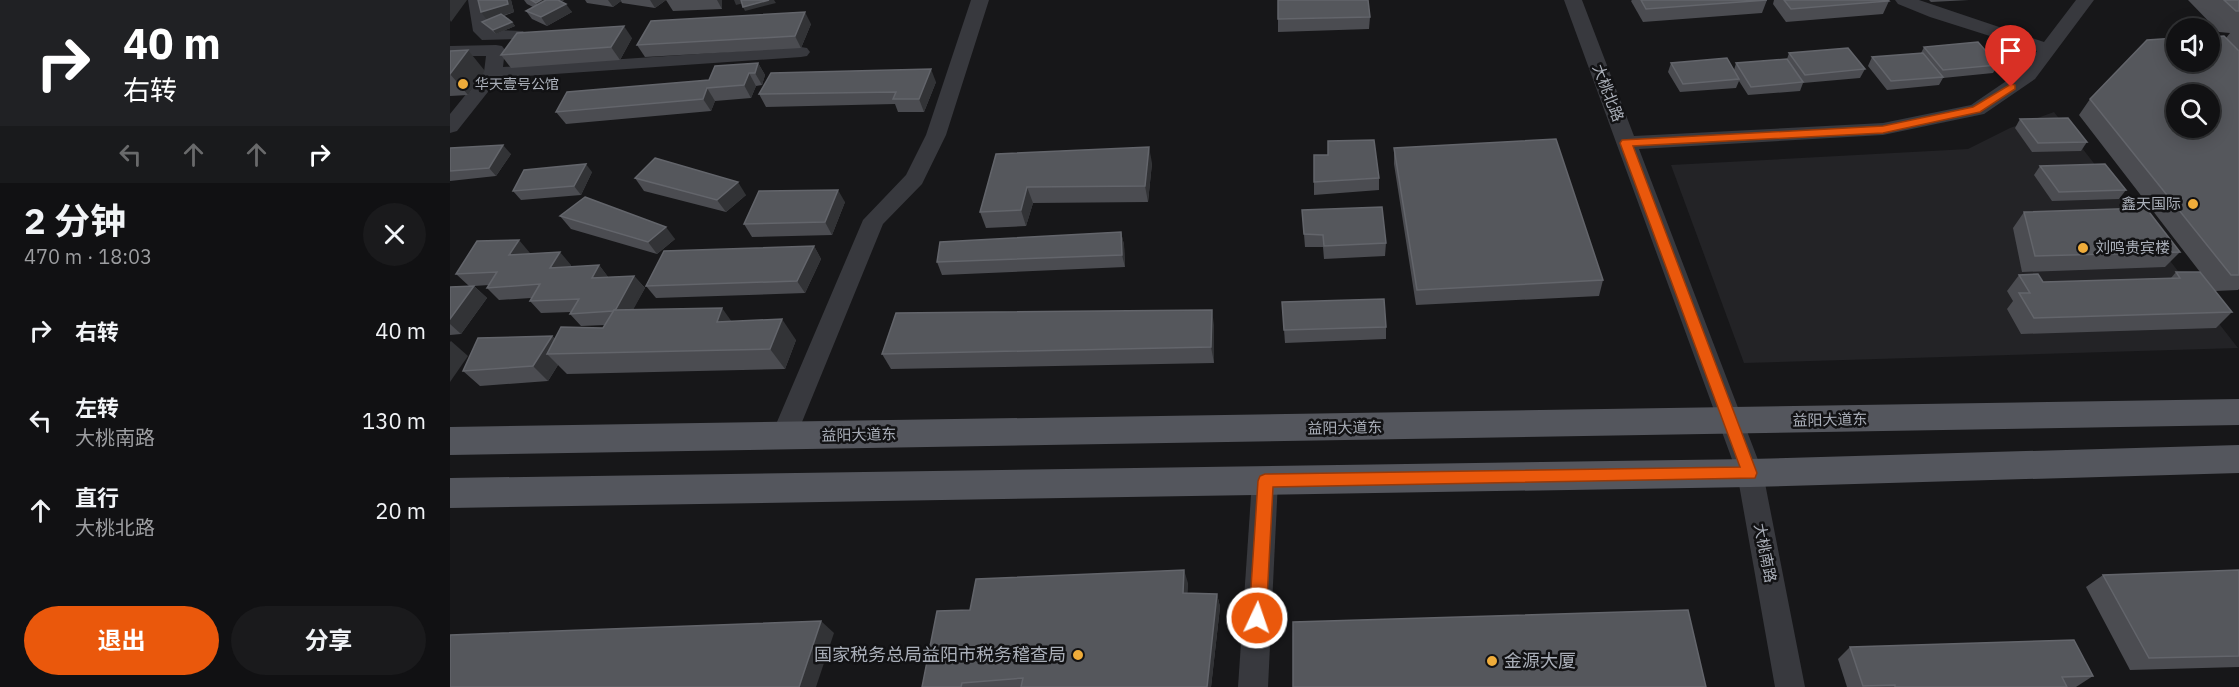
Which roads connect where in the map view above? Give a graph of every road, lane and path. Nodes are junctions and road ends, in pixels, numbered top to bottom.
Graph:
1 (477, 0) edge
2 (980, 0) edge
3 (1573, 0) edge
4 (1904, 0) edge
5 (2085, 0) edge
6 (517, 35) edge
7 (2049, 49) junction
8 (450, 51) edge
9 (801, 52) dead end
10 (493, 73) junction
11 (450, 127) edge
12 (1626, 143) junction
13 (2239, 412) edge
14 (1731, 422) junction
15 (784, 436) junction
16 (450, 441) edge
17 (2239, 459) edge
18 (1750, 473) junction
19 (1265, 481) junction
20 (450, 493) edge
21 (1253, 687) edge
22 (1790, 687) edge

1 - 6 street
2 - 15 street
3 - 12 street, 大桃北路
4 - 7 street
5 - 7 street
7 - 12 street
8 - 10 street
9 - 10 street
10 - 11 street
12 - 14 street, 大桃北路
13 - 14 main road, 益阳大道东
14 - 15 main road, 益阳大道东
14 - 18 street, 大桃南路
15 - 16 main road, 益阳大道东
17 - 18 main road
18 - 19 main road
18 - 22 street, 大桃南路
19 - 20 main road
19 - 21 street

